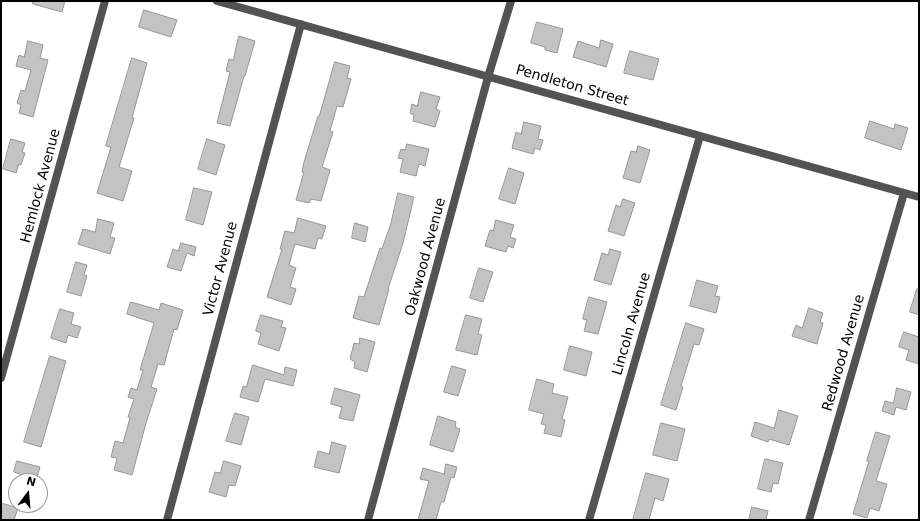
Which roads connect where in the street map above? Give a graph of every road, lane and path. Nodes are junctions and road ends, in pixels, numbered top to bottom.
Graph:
1 (105, 1) edge
2 (217, 1) edge
3 (511, 1) edge
4 (301, 24) junction
5 (488, 77) junction
6 (700, 136) junction
7 (904, 193) junction
8 (919, 197) edge
9 (1, 378) edge
10 (167, 520) edge
11 (368, 520) edge
12 (589, 520) edge
13 (809, 520) edge

1 - 9 street, Hemlock Avenue
2 - 4 street, Pendleton Street
3 - 5 street, Oakwood Avenue
4 - 5 street, Pendleton Street
4 - 10 street, Victor Avenue
5 - 6 street, Pendleton Street
5 - 11 street, Oakwood Avenue
6 - 7 street, Pendleton Street
6 - 12 street, Lincoln Avenue
7 - 8 street, Pendleton Street
7 - 13 street, Redwood Avenue

